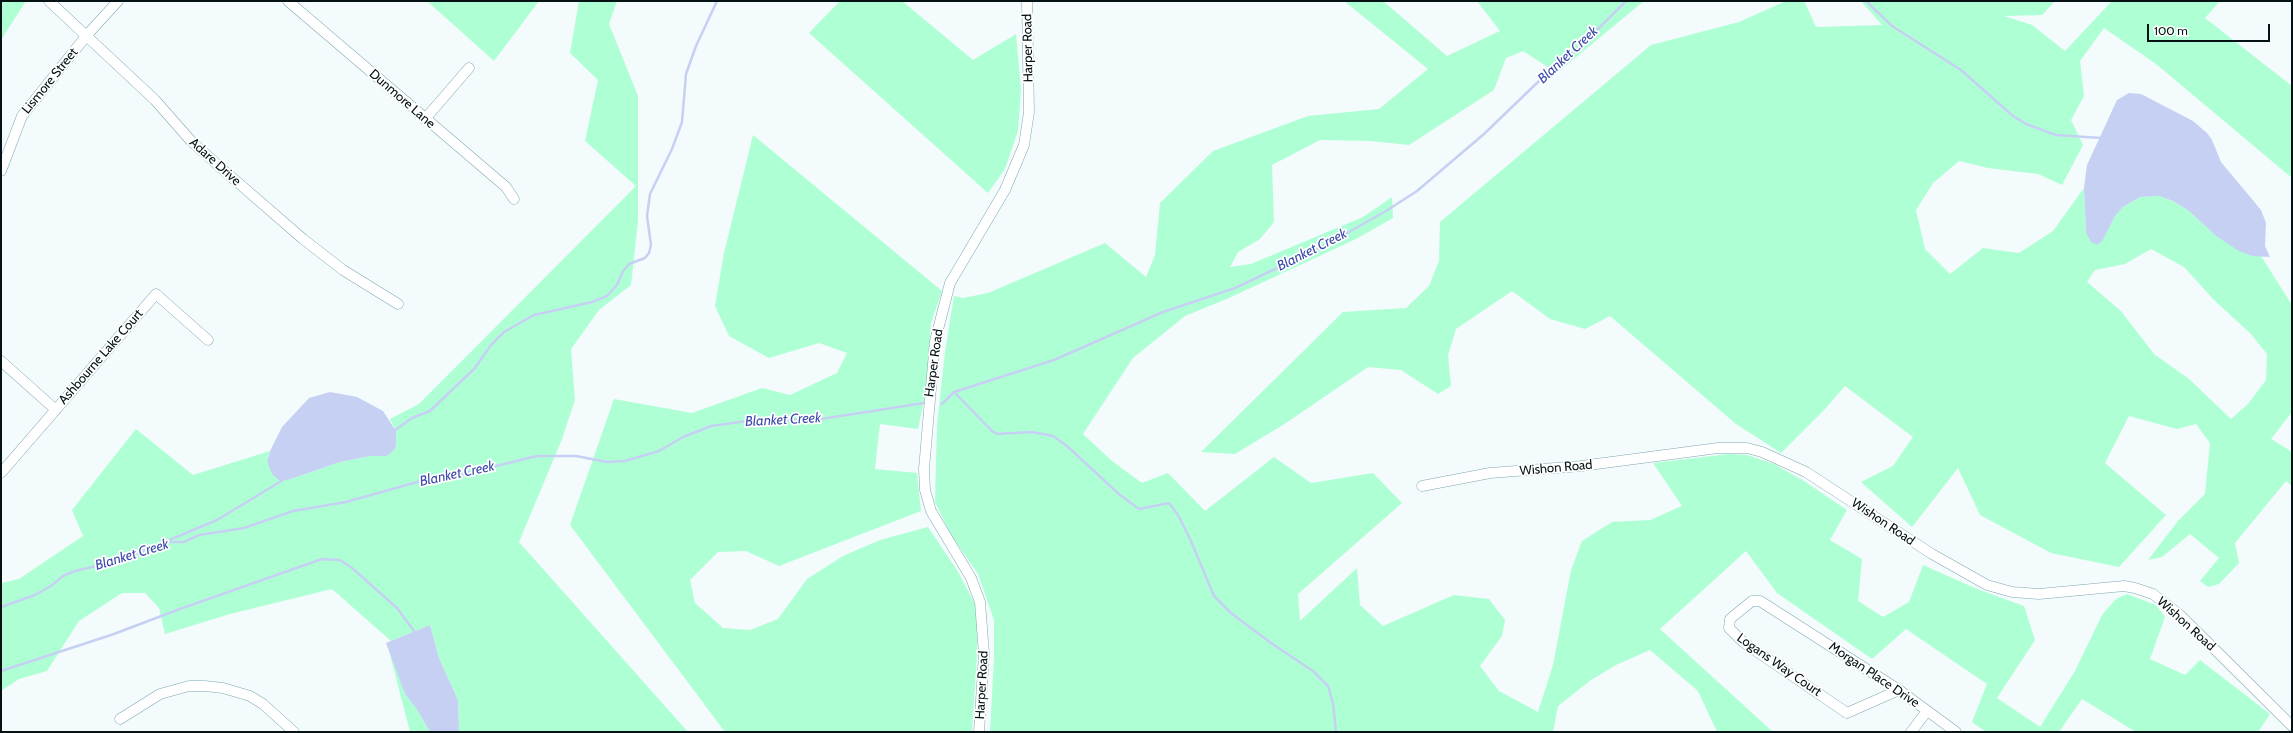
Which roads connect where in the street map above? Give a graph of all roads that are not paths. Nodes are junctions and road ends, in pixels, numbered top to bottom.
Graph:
1 (48, 1) edge
2 (118, 1) edge
3 (288, 1) edge
4 (1027, 1) edge
5 (87, 35) junction
6 (469, 68) dead end
7 (426, 119) junction
8 (1, 171) edge
9 (514, 199) dead end
10 (398, 304) dead end
11 (208, 340) dead end
12 (1, 361) edge
13 (56, 410) junction
14 (1, 473) edge
15 (1422, 486) dead end
16 (1791, 621) joint
17 (1899, 690) junction
18 (1927, 711) junction
19 (120, 719) dead end
20 (2292, 726) edge
21 (294, 732) edge
22 (979, 732) edge
23 (1911, 732) edge
24 (1956, 732) edge

1 - 5 street, Adare Drive
2 - 5 street, Lismore Street
3 - 7 street, Dunmore Lane
4 - 22 street, Harper Road
5 - 8 street, Lismore Street
5 - 10 street, Adare Drive
6 - 7 street
7 - 9 street, Dunmore Lane
11 - 13 street, Ashbourne Lake Court
12 - 13 street
13 - 14 street, Ashbourne Lake Court
15 - 20 street, Wishon Road
16 - 17 street, Morgan Place Drive
16 - 17 street, Logans Way Court
17 - 18 street, Morgan Place Drive
18 - 23 street
18 - 24 street, Morgan Place Drive
19 - 21 street

